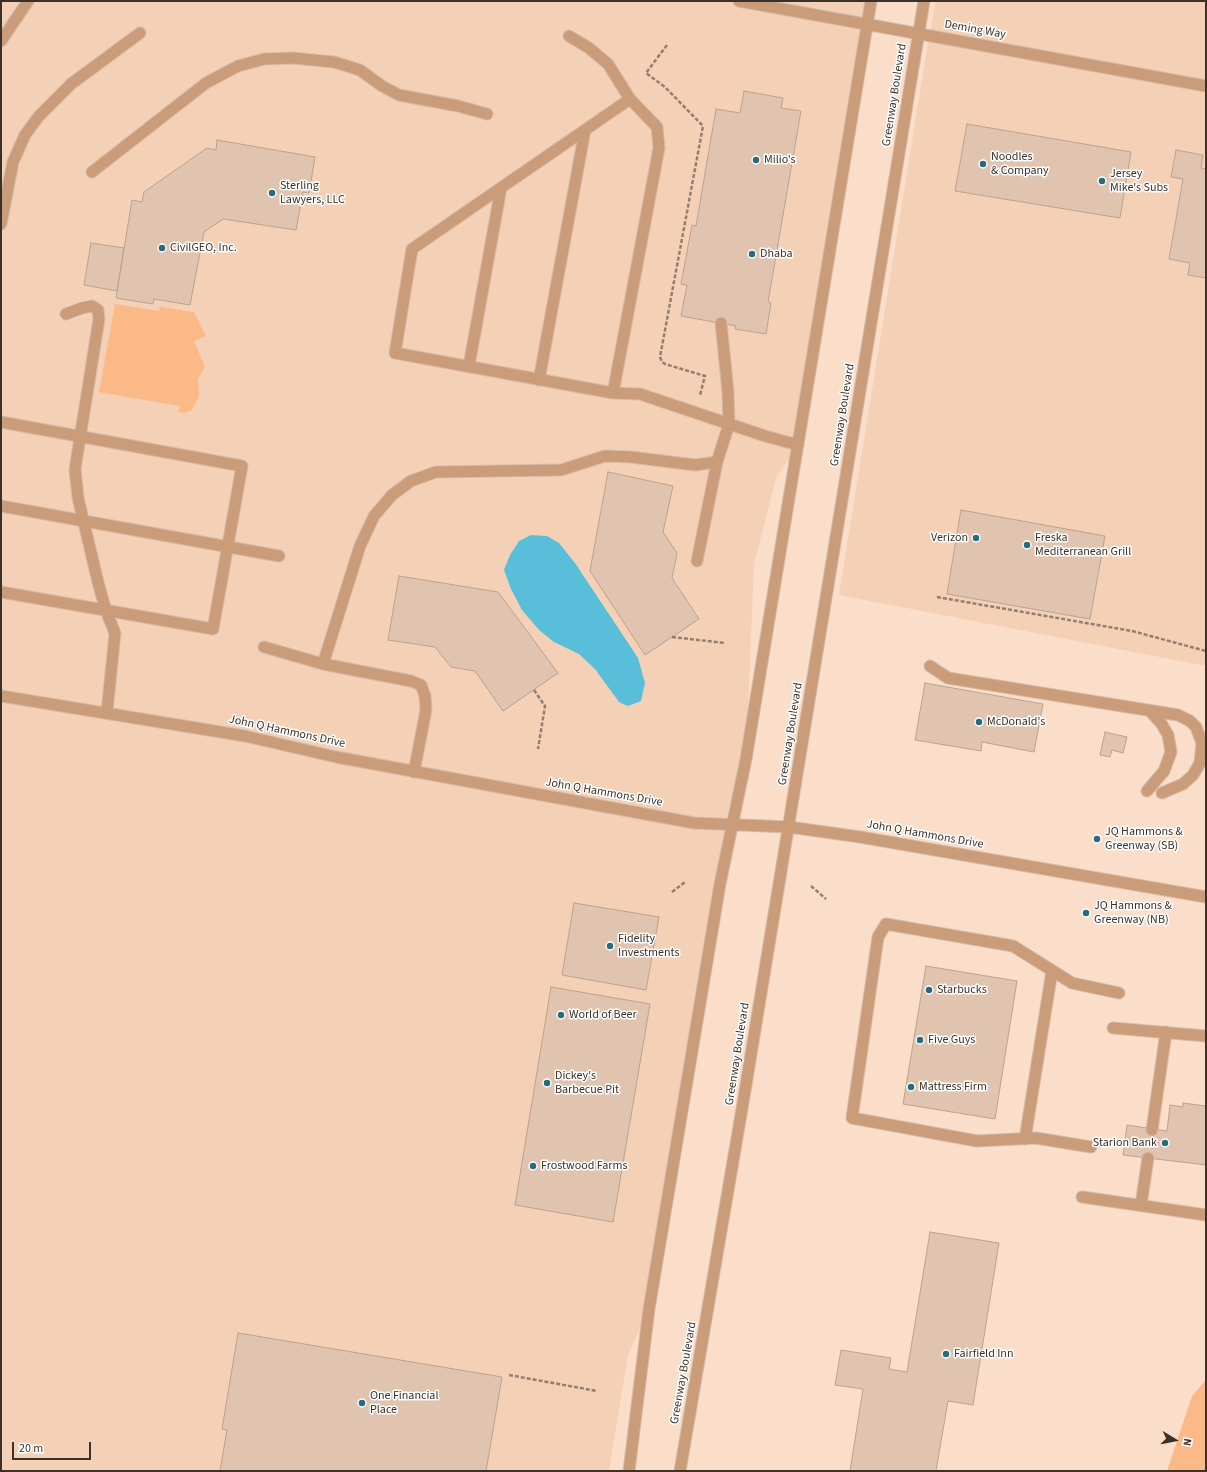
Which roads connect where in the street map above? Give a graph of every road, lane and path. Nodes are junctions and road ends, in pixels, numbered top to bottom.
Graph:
1 (28, 1) edge
2 (739, 1) edge
3 (871, 1) edge
4 (924, 1) edge
5 (867, 24) junction
6 (140, 33) dead end
7 (918, 33) junction
8 (569, 36) dead end
9 (1, 41) edge
10 (667, 45) dead end
11 (1206, 86) edge
12 (630, 99) junction
13 (487, 114) dead end
14 (585, 130) junction
15 (92, 172) dead end
16 (501, 188) junction
17 (1, 224) edge
18 (66, 314) dead end
19 (721, 323) dead end
20 (469, 366) junction
21 (539, 380) junction
22 (613, 393) junction
23 (695, 412) junction
24 (1, 422) edge
25 (729, 424) junction
26 (79, 436) junction
27 (798, 444) junction
28 (717, 462) junction
29 (1, 506) edge
30 (84, 521) junction
31 (228, 546) junction
32 (279, 556) dead end
33 (697, 561) dead end
34 (1, 592) edge
35 (937, 597) dead end
36 (106, 611) junction
37 (672, 637) dead end
38 (724, 643) dead end
39 (264, 647) dead end
40 (1206, 651) edge
41 (323, 664) junction
42 (930, 666) dead end
43 (534, 690) dead end
44 (1, 696) edge
45 (1150, 711) junction
46 (106, 712) junction
47 (538, 748) dead end
48 (414, 772) junction
49 (1147, 791) dead end
50 (1162, 794) dead end
51 (731, 825) junction
52 (789, 827) junction
53 (685, 882) dead end
54 (811, 886) dead end
55 (672, 892) dead end
56 (1206, 896) edge
57 (826, 899) dead end
58 (1052, 971) junction
59 (1119, 993) dead end
60 (1113, 1028) dead end
61 (1166, 1032) junction
62 (1206, 1036) edge
63 (1152, 1130) dead end
64 (1025, 1139) junction
65 (1091, 1147) dead end
66 (1148, 1158) dead end
67 (1082, 1196) dead end
68 (1141, 1205) junction
69 (1206, 1215) edge
70 (509, 1375) dead end
71 (597, 1390) dead end
72 (629, 1471) edge
73 (680, 1471) edge

1 - 9 street
2 - 5 street, Deming Way
3 - 5 street
4 - 7 street, Greenway Boulevard
5 - 7 street, Deming Way
5 - 27 street
6 - 17 street
7 - 11 street, Deming Way
7 - 52 street, Greenway Boulevard
8 - 12 street
10 - 23 path
12 - 14 street
12 - 22 street
13 - 15 street
14 - 16 street
14 - 21 street
16 - 20 street
16 - 20 street
18 - 26 street
19 - 25 street
20 - 21 street
21 - 22 street
22 - 23 street
23 - 25 street
24 - 26 street
25 - 27 street
25 - 28 street
26 - 30 street
26 - 31 street
27 - 51 street
28 - 33 street
28 - 41 street
29 - 30 street
30 - 31 street
30 - 36 street
31 - 32 street
31 - 36 street
34 - 36 street
35 - 40 path
36 - 46 street
37 - 38 path
39 - 41 street
41 - 48 street
42 - 45 street
43 - 47 path
44 - 46 street, John Q Hammons Drive
45 - 49 street
45 - 50 street
46 - 48 street, John Q Hammons Drive
48 - 51 street, John Q Hammons Drive
51 - 52 street, John Q Hammons Drive
51 - 72 street
52 - 56 street, John Q Hammons Drive
52 - 73 street, Greenway Boulevard
53 - 55 path
54 - 57 path
58 - 59 street
58 - 64 street
58 - 64 street
60 - 61 street
61 - 62 street
61 - 63 street
64 - 65 street
66 - 68 street
67 - 68 street
68 - 69 street
70 - 71 path

